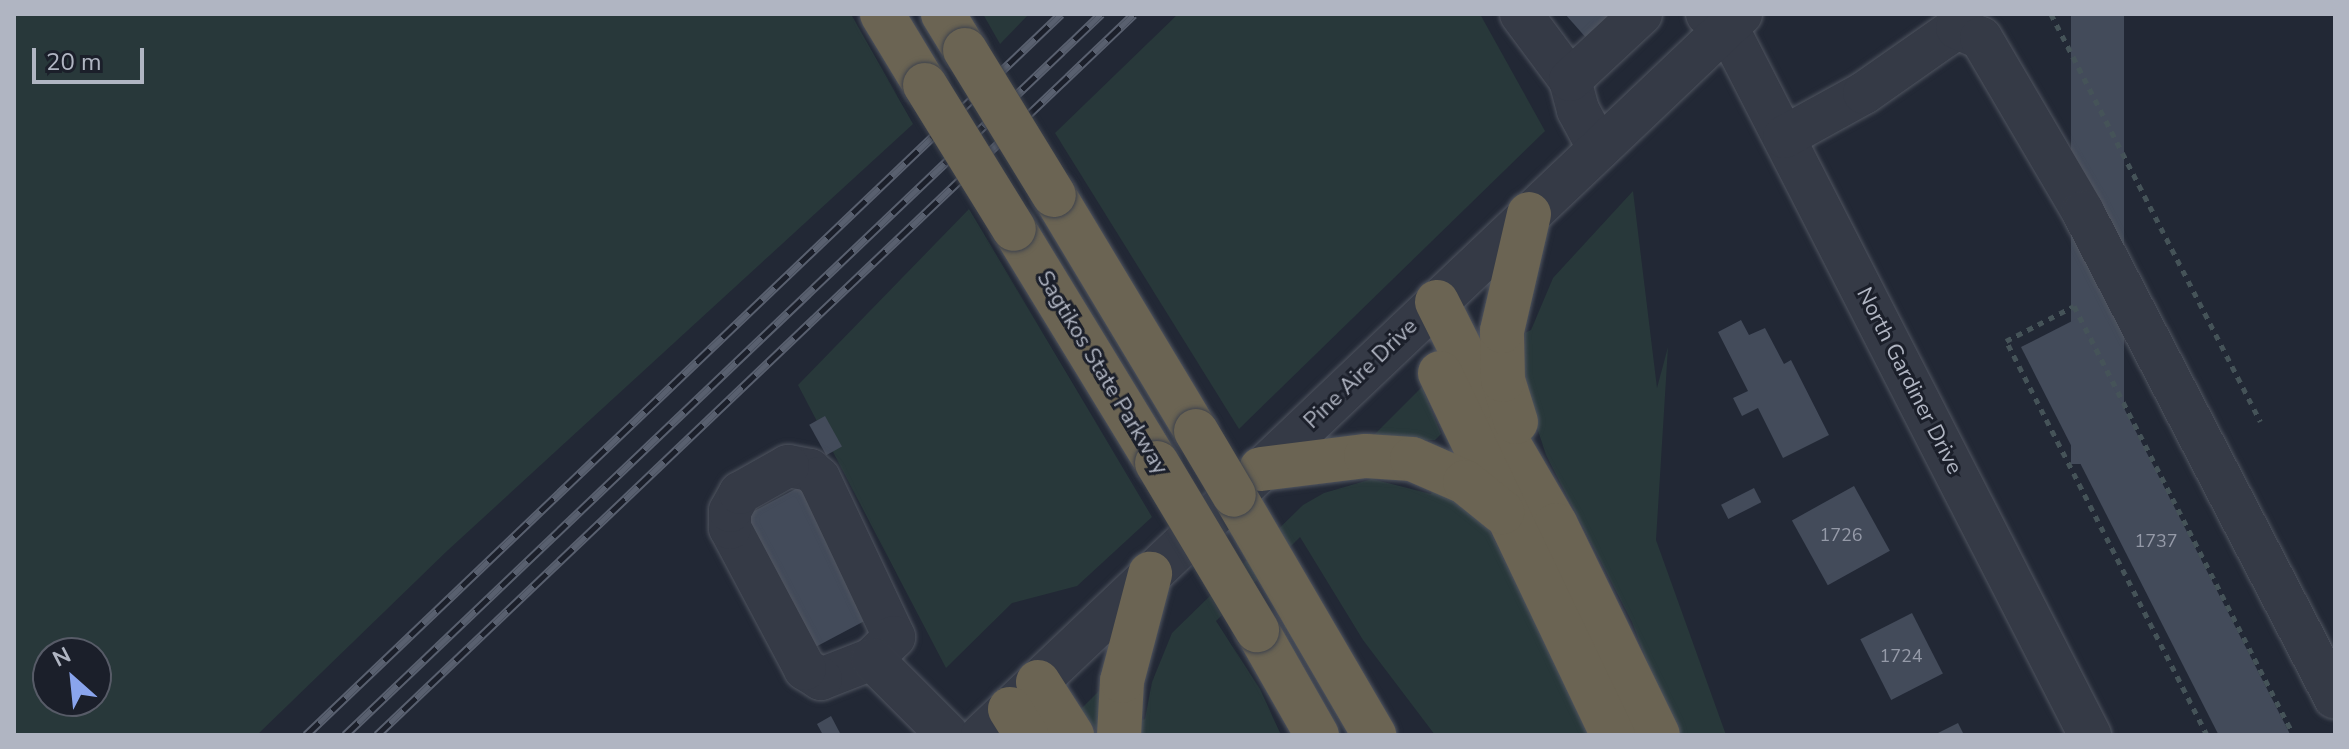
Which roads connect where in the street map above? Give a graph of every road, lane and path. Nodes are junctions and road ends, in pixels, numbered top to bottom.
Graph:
1 (882, 14) edge
2 (1521, 14) edge
3 (1641, 14) edge
4 (2051, 14) edge
5 (1725, 18) edge
6 (954, 32) edge
7 (1570, 80) junction
8 (1784, 137) junction
9 (1599, 149) junction
10 (1529, 214) junction
11 (1426, 312) junction
12 (2260, 421) dead end
13 (1261, 469) junction
14 (1506, 515) junction
15 (1556, 525) junction
16 (1150, 574) junction
17 (872, 659) junction
18 (2335, 698) edge
19 (1014, 715) edge
20 (948, 735) edge
21 (1072, 735) edge
22 (1119, 735) edge
23 (1317, 735) edge
24 (1374, 735) edge
25 (1613, 735) edge
26 (1658, 735) edge
27 (2090, 735) edge
28 (2207, 735) edge
29 (2294, 735) edge

1 - 23 highway, Sagtikos State Parkway, bridge
2 - 7 street
3 - 7 street
4 - 12 path
5 - 8 street, North Gardiner Drive
5 - 9 street, Pine Aire Drive
6 - 24 highway, bridge
7 - 9 street
8 - 18 street
8 - 27 street, North Gardiner Drive
9 - 10 street, Pine Aire Drive
10 - 11 street, Pine Aire Drive
10 - 15 highway
11 - 13 street, Pine Aire Drive
11 - 14 highway
11 - 15 highway
13 - 14 highway
13 - 16 street, Pine Aire Drive
14 - 25 highway
15 - 26 highway
16 - 19 street, Pine Aire Drive
16 - 22 highway
17 - 17 street
17 - 20 street
19 - 21 highway
28 - 29 path

